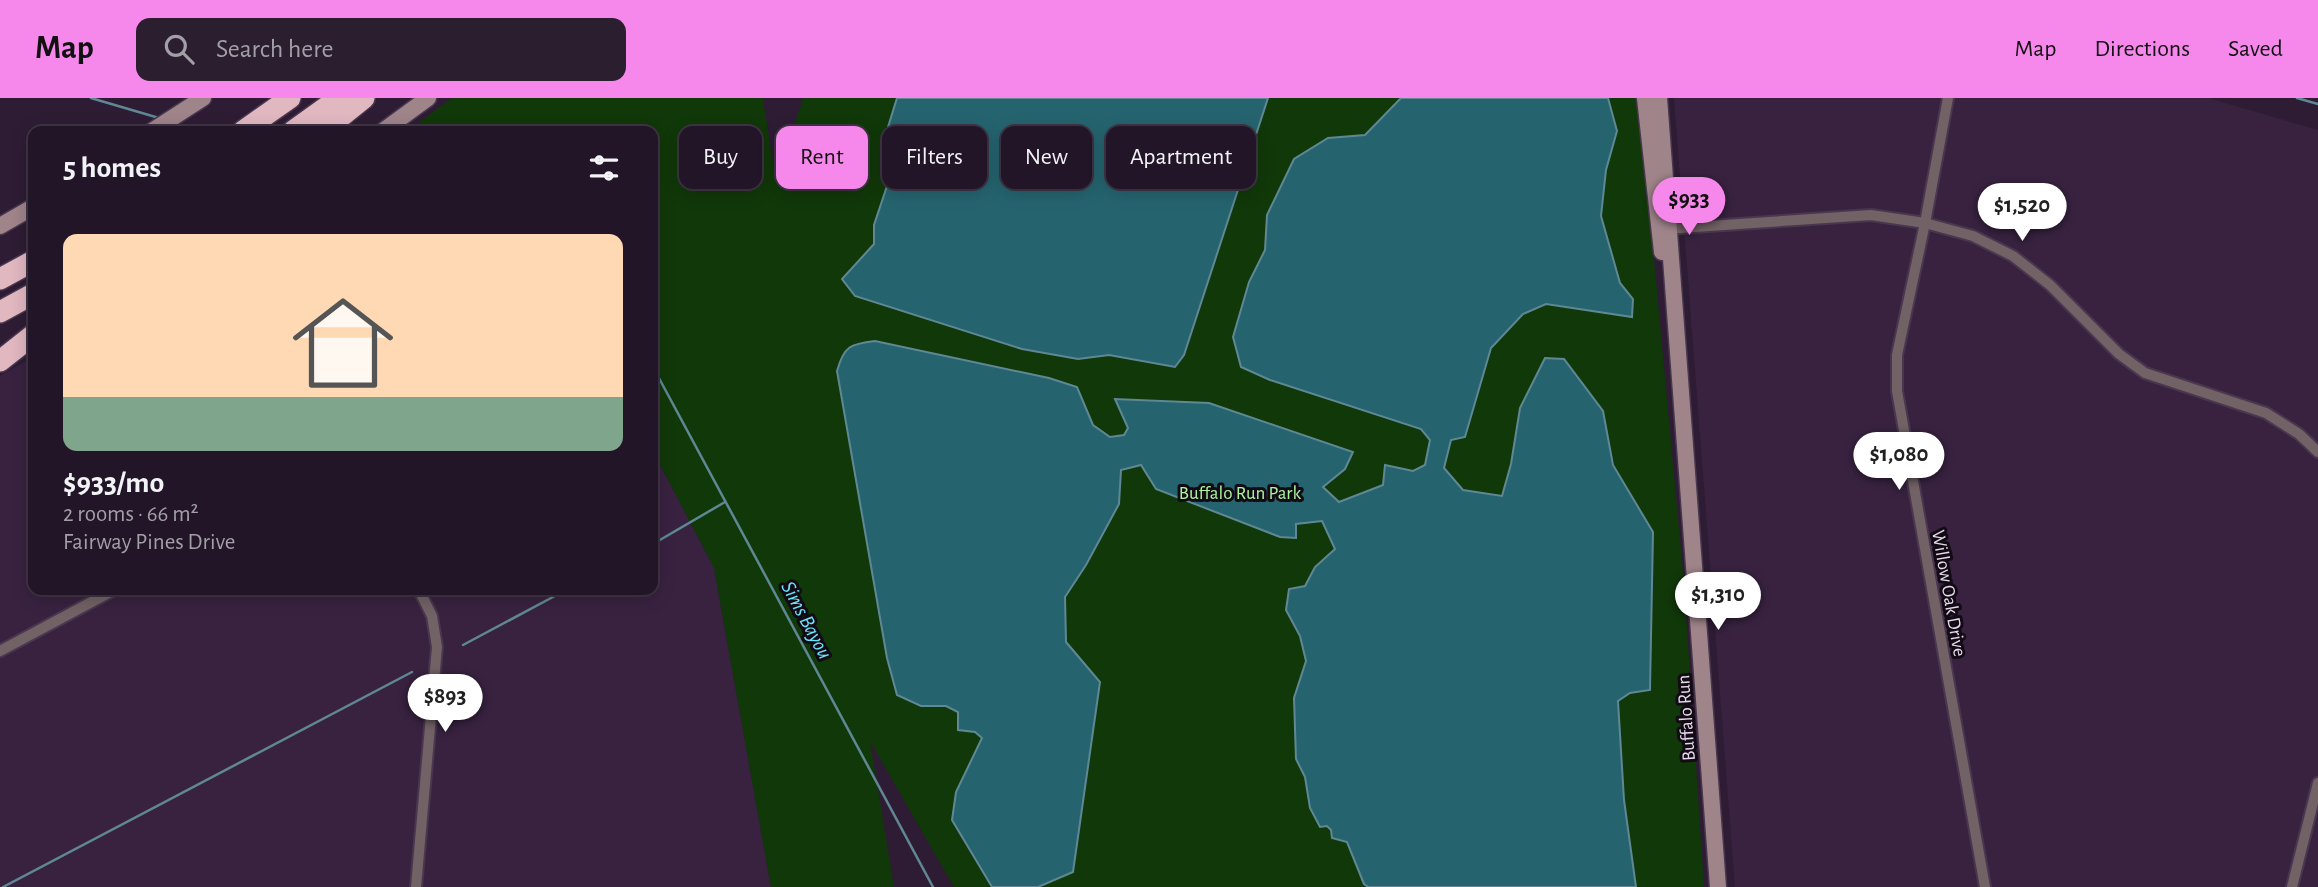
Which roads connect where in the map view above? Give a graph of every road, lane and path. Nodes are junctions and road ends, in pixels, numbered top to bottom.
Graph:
1 (202, 98) edge
2 (290, 98) edge
3 (339, 98) edge
4 (364, 98) edge
5 (428, 98) edge
6 (1645, 98) edge
7 (1659, 98) edge
8 (1948, 98) edge
9 (160, 126) edge
10 (250, 126) edge
11 (300, 126) edge
12 (329, 126) edge
13 (390, 126) edge
14 (28, 210) edge
15 (1925, 223) junction
16 (0, 226) edge
17 (1664, 229) junction
18 (28, 264) edge
19 (0, 279) edge
20 (28, 297) edge
21 (0, 312) edge
22 (28, 339) edge
23 (28, 350) edge
24 (0, 364) edge
25 (2318, 452) edge
26 (105, 595) edge
27 (422, 595) edge
28 (0, 651) edge
29 (2318, 783) edge
30 (416, 887) edge
31 (1718, 887) edge
32 (1985, 887) edge
33 (2292, 887) edge

1 - 9 street
2 - 10 highway
3 - 11 highway
4 - 12 highway
5 - 13 street
6 - 17 street, Buffalo Run
7 - 17 street, Buffalo Run
8 - 15 street, Willow Oak Drive
14 - 16 street
15 - 17 street
15 - 25 street
15 - 32 street, Willow Oak Drive
17 - 31 street, Buffalo Run
18 - 19 highway
20 - 21 highway
22 - 24 highway
23 - 24 street
26 - 28 street
27 - 30 street
29 - 33 street

